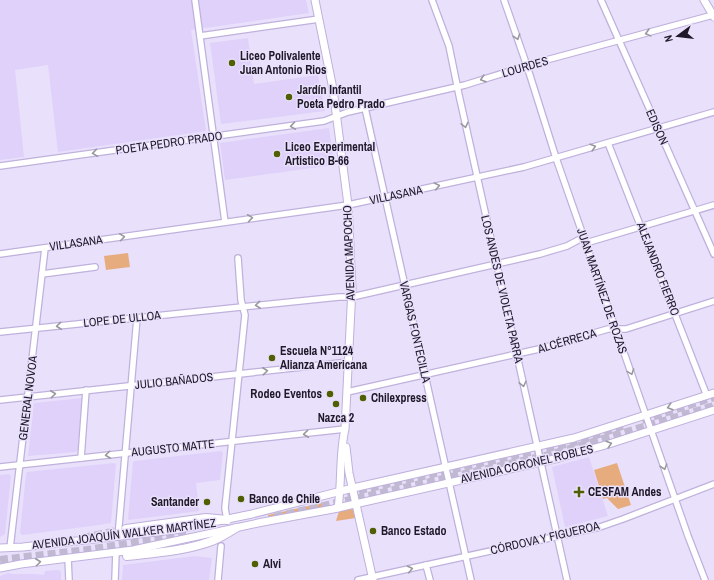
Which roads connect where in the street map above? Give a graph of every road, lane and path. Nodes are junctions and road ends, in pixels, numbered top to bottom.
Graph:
1 (195, 0) edge
2 (315, 0) edge
3 (432, 0) edge
4 (504, 0) edge
5 (601, 0) edge
6 (704, 0) edge
7 (713, 16) edge
8 (319, 19) junction
9 (200, 36) junction
10 (619, 41) junction
11 (527, 66) junction
12 (457, 87) junction
13 (365, 108) junction
14 (714, 112) edge
15 (337, 117) junction
16 (658, 128) junction
17 (214, 137) junction
18 (608, 143) junction
19 (556, 158) junction
20 (0, 166) edge
21 (477, 177) junction
22 (385, 197) junction
23 (348, 205) junction
24 (714, 205) edge
25 (695, 211) junction
26 (225, 222) junction
27 (641, 227) junction
28 (585, 240) junction
29 (45, 248) junction
30 (0, 254) edge
31 (714, 254) edge
32 (238, 258) dead end
33 (496, 264) junction
34 (95, 267) dead end
35 (42, 274) junction
36 (405, 285) junction
37 (352, 297) junction
38 (714, 301) edge
39 (244, 307) junction
40 (675, 313) junction
41 (137, 318) junction
42 (36, 328) junction
43 (615, 329) junction
44 (0, 332) edge
45 (516, 354) junction
46 (349, 362) junction
47 (239, 374) junction
48 (425, 376) junction
49 (131, 385) junction
50 (86, 390) junction
51 (347, 392) junction
52 (711, 394) edge
53 (28, 397) junction
54 (0, 400) edge
55 (714, 411) edge
56 (646, 415) junction
57 (345, 429) junction
58 (651, 430) junction
59 (232, 442) junction
60 (537, 446) junction
61 (125, 453) junction
62 (81, 458) junction
63 (541, 462) junction
64 (20, 465) junction
65 (0, 467) edge
66 (445, 467) junction
67 (449, 483) junction
68 (714, 484) edge
69 (353, 488) junction
70 (340, 491) junction
71 (675, 500) junction
72 (369, 501) junction
73 (357, 504) junction
74 (338, 508) junction
75 (360, 517) junction
76 (227, 520) junction
77 (236, 528) junction
78 (126, 529) tunnel mouth
79 (118, 536) junction
80 (557, 536) junction
81 (221, 546) dead end
82 (0, 548) edge
83 (10, 548) junction
84 (116, 552) junction
85 (127, 556) dead end
86 (465, 556) junction
87 (68, 558) junction
88 (426, 565) junction
89 (0, 568) edge
90 (373, 579) edge
91 (69, 580) edge
92 (115, 580) edge
93 (218, 580) edge
94 (358, 580) edge
95 (430, 580) edge
96 (470, 580) edge
97 (567, 580) edge
98 (706, 580) edge

1 - 9 street
2 - 8 main road, AVENIDA MAPOCHO
3 - 12 street, LOS ANDES DE VIOLETA PARRA
4 -> 11 street, JUAN MARTÍNEZ DE ROZAS
5 - 10 street, EDISON
6 - 7 main road
7 -> 10 street, LOURDES
8 - 9 street
8 - 15 main road, AVENIDA MAPOCHO
9 - 17 street
10 - 11 street, LOURDES
10 - 16 street, EDISON
11 -> 12 street, LOURDES
11 - 19 street, JUAN MARTÍNEZ DE ROZAS
12 - 13 street, LOURDES
12 -> 21 street, LOS ANDES DE VIOLETA PARRA
13 - 15 street, LOURDES
13 - 22 street, VARGAS FONTECILLA
14 - 16 street, VILLASANA
15 -> 17 street, POETA PEDRO PRADO
15 - 23 main road, AVENIDA MAPOCHO
16 - 18 street, VILLASANA
16 - 25 street, EDISON
17 -> 20 street, POETA PEDRO PRADO
17 - 26 street
19 -> 18 street, VILLASANA
18 - 27 street, ALEJANDRO FIERRO
19 - 21 street, VILLASANA
19 - 28 street, JUAN MARTÍNEZ DE ROZAS
22 -> 21 street, VILLASANA
21 - 33 street, LOS ANDES DE VIOLETA PARRA
22 - 23 street, VILLASANA
22 - 36 street, VARGAS FONTECILLA
26 -> 23 street, VILLASANA
23 - 37 main road, AVENIDA MAPOCHO
24 - 25 street, LOPE DE ULLOA
25 - 27 street, LOPE DE ULLOA
25 - 31 street, EDISON
29 -> 26 street, VILLASANA
27 - 28 street, LOPE DE ULLOA
27 - 40 street, ALEJANDRO FIERRO
28 - 33 street, LOPE DE ULLOA
28 - 43 street, JUAN MARTÍNEZ DE ROZAS
29 - 30 street, VILLASANA
29 - 35 street, GENERAL NOVOA
32 - 39 street
33 - 36 street, LOPE DE ULLOA
33 - 45 street, LOS ANDES DE VIOLETA PARRA
34 - 35 street
35 - 42 street, GENERAL NOVOA
36 - 37 street, LOPE DE ULLOA
36 - 48 street, VARGAS FONTECILLA
37 -> 39 street, LOPE DE ULLOA
37 - 46 main road, AVENIDA MAPOCHO
38 - 40 street, ALCÉRRECA
39 - 41 street, LOPE DE ULLOA
39 - 47 street
40 - 43 street, ALCÉRRECA
40 - 52 street, ALEJANDRO FIERRO
41 -> 42 street, LOPE DE ULLOA
41 - 49 street
42 - 44 street, LOPE DE ULLOA
42 - 53 street, GENERAL NOVOA
43 - 45 street, ALCÉRRECA
43 -> 56 street, JUAN MARTÍNEZ DE ROZAS
45 - 48 street, ALCÉRRECA
45 -> 60 street, LOS ANDES DE VIOLETA PARRA
47 -> 46 street, JULIO BAÑADOS
46 - 51 main road, AVENIDA MAPOCHO
47 - 49 street, JULIO BAÑADOS
47 - 59 street
48 - 51 street, ALCÉRRECA
48 - 66 street, VARGAS FONTECILLA
49 - 50 street, JULIO BAÑADOS
49 - 61 street
53 -> 50 street, JULIO BAÑADOS
50 - 62 street
51 - 57 main road, AVENIDA MAPOCHO
52 -> 56 main road, AVENIDA CORONEL ROBLES
53 - 54 street, JULIO BAÑADOS
53 - 64 street, GENERAL NOVOA
55 - 58 main road, AVENIDA CORONEL ROBLES
56 - 58 street, JUAN MARTÍNEZ DE ROZAS
56 - 60 main road, AVENIDA CORONEL ROBLES
57 -> 59 street, AUGUSTO MATTE
57 - 69 main road
57 - 70 main road, AVENIDA MAPOCHO
63 -> 58 main road, AVENIDA CORONEL ROBLES
58 -> 71 street, JUAN MARTÍNEZ DE ROZAS
59 - 61 street, AUGUSTO MATTE
59 - 76 street
60 - 63 street, LOS ANDES DE VIOLETA PARRA
60 - 66 main road, AVENIDA CORONEL ROBLES
61 -> 62 street, AUGUSTO MATTE
61 - 79 street
62 - 64 street, AUGUSTO MATTE
63 - 67 main road, AVENIDA CORONEL ROBLES
63 - 80 street, LOS ANDES DE VIOLETA PARRA
64 - 65 street, AUGUSTO MATTE
64 - 83 street, GENERAL NOVOA
66 - 67 street, VARGAS FONTECILLA
66 - 69 main road, AVENIDA CORONEL ROBLES
67 - 72 main road, AVENIDA CORONEL ROBLES
67 - 86 street, VARGAS FONTECILLA
68 - 71 street, CÓRDOVA Y FIGUEROA
69 - 70 main road, AVENIDA CORONEL ROBLES
69 - 73 main road
70 - 74 main road, AVENIDA MAPOCHO
70 - 76 main road, AVENIDA JOAQUÍN WALKER MARTÍNEZ
71 - 80 street, CÓRDOVA Y FIGUEROA
71 - 98 street, JUAN MARTÍNEZ DE ROZAS
72 - 73 main road, AVENIDA CORONEL ROBLES
72 - 75 main road
73 - 74 main road, AVENIDA CORONEL ROBLES
73 - 75 main road
74 - 77 main road, AVENIDA JOAQUÍN WALKER MARTÍNEZ
75 - 90 main road
76 - 78 highway
76 - 79 main road, AVENIDA JOAQUÍN WALKER MARTÍNEZ
77 - 84 main road, AVENIDA JOAQUÍN WALKER MARTÍNEZ
77 - 85 highway
79 - 83 main road, AVENIDA JOAQUÍN WALKER MARTÍNEZ
80 - 86 street, CÓRDOVA Y FIGUEROA
80 - 97 street, LOS ANDES DE VIOLETA PARRA
81 - 93 street
82 - 83 main road, AVENIDA JOAQUÍN WALKER MARTÍNEZ
84 - 87 main road, AVENIDA JOAQUÍN WALKER MARTÍNEZ
84 - 92 street
86 - 88 street, CÓRDOVA Y FIGUEROA
86 - 96 street, VARGAS FONTECILLA
89 -> 87 main road, AVENIDA JOAQUÍN WALKER MARTÍNEZ
87 - 91 street
90 -> 88 street, CÓRDOVA Y FIGUEROA
88 - 95 street
90 - 94 street, CÓRDOVA Y FIGUEROA

